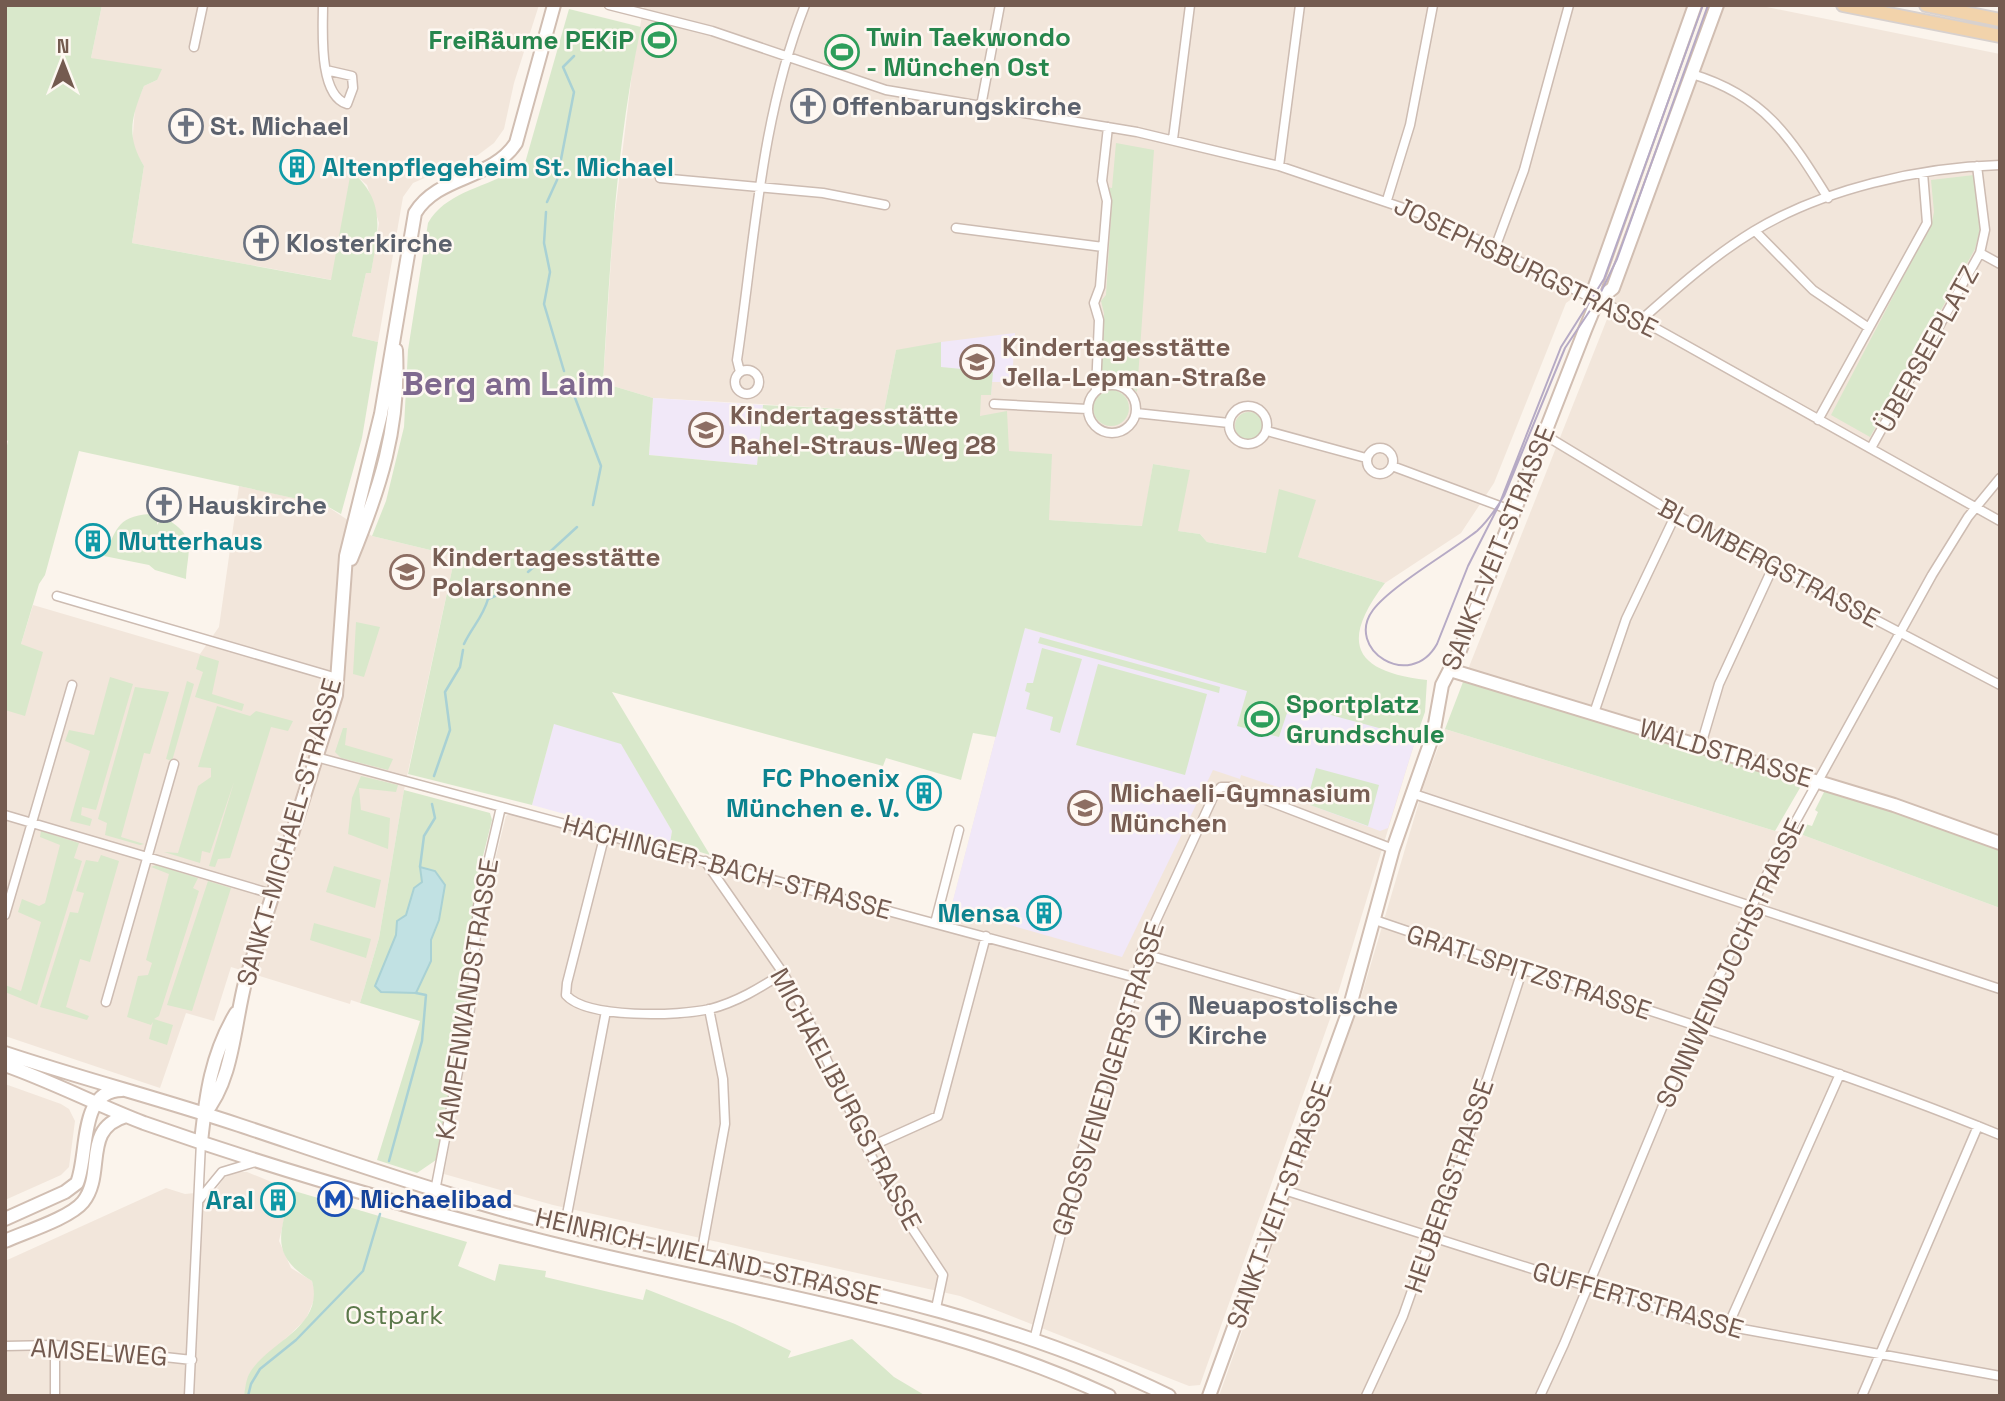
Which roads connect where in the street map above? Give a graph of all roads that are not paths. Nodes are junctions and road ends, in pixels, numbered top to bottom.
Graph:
1 (203, 5) edge
2 (323, 5) edge
3 (554, 5) edge
4 (609, 5) edge
5 (806, 5) edge
6 (1000, 5) edge
7 (1190, 5) edge
8 (1300, 5) edge
9 (1433, 5) edge
10 (1569, 5) edge
11 (1695, 5) edge
12 (1717, 5) edge
13 (1843, 5) edge
14 (1926, 5) edge
15 (2000, 20) edge
16 (2000, 36) edge
17 (194, 47) dead end
18 (785, 56) junction
19 (326, 70) dead end
20 (1692, 74) junction
21 (981, 106) junction
22 (1108, 127) junction
23 (1173, 139) junction
24 (2000, 165) edge
25 (1279, 166) junction
26 (1977, 166) junction
27 (1923, 173) junction
28 (660, 178) dead end
29 (761, 187) junction
30 (1828, 198) junction
31 (1387, 200) junction
32 (884, 205) dead end
33 (956, 228) dead end
34 (1755, 231) junction
35 (1102, 247) junction
36 (1495, 248) junction
37 (1980, 253) junction
38 (2000, 264) edge
39 (1597, 301) junction
40 (1641, 320) junction
41 (1869, 328) junction
42 (740, 372) dead end
43 (1096, 390) junction
44 (994, 404) dead end
45 (1087, 409) junction
46 (1136, 413) junction
47 (1818, 419) junction
48 (1229, 423) junction
49 (1267, 430) junction
50 (1543, 434) junction
51 (1871, 449) junction
52 (1366, 458) junction
53 (1392, 466) junction
54 (2000, 478) edge
55 (1976, 508) junction
56 (1513, 511) junction
57 (1676, 514) junction
58 (2000, 521) edge
59 (1773, 567) junction
60 (57, 596) dead end
61 (1900, 633) junction
62 (1450, 670) junction
63 (337, 678) junction
64 (72, 685) dead end
65 (2000, 685) edge
66 (1594, 713) junction
67 (1701, 745) junction
68 (316, 757) junction
69 (174, 764) dead end
70 (1818, 782) junction
71 (1413, 794) junction
72 (501, 807) junction
73 (5, 815) edge
74 (32, 823) junction
75 (959, 830) dead end
76 (605, 834) junction
77 (2000, 843) edge
78 (1394, 849) junction
79 (146, 857) junction
80 (705, 861) junction
81 (272, 894) junction
82 (1752, 906) junction
83 (5, 915) edge
84 (1375, 920) junction
85 (935, 923) junction
86 (986, 936) junction
87 (1141, 953) junction
88 (1522, 971) junction
89 (783, 973) junction
90 (1137, 978) junction
91 (2000, 989) edge
92 (106, 1002) dead end
93 (709, 1009) junction
94 (606, 1010) junction
95 (1348, 1013) junction
96 (1696, 1026) junction
97 (5, 1054) edge
98 (5, 1065) edge
99 (1840, 1074) junction
100 (126, 1090) junction
101 (94, 1104) junction
102 (123, 1114) junction
103 (204, 1114) junction
104 (1978, 1126) junction
105 (2000, 1135) edge
106 (201, 1142) junction
107 (867, 1148) junction
108 (261, 1161) junction
109 (435, 1191) junction
110 (1284, 1191) junction
111 (197, 1203) junction
112 (5, 1219) edge
113 (565, 1225) junction
114 (1432, 1240) junction
115 (5, 1241) edge
116 (701, 1255) junction
117 (1586, 1288) junction
118 (936, 1308) junction
119 (1727, 1328) junction
120 (1034, 1340) junction
121 (55, 1345) junction
122 (5, 1346) edge
123 (1883, 1352) junction
124 (192, 1360) junction
125 (2000, 1376) edge
126 (1544, 1394) edge
127 (55, 1396) edge
128 (189, 1396) edge
129 (1109, 1396) edge
130 (1169, 1396) edge
131 (1209, 1396) edge
132 (1366, 1396) edge
133 (1862, 1396) edge

1 - 17 street
2 - 19 street
3 - 63 street, SANKT-MICHAEL-STRASSE
4 - 18 street, JOSEPHSBURGSTRASSE
5 - 18 street
6 - 21 street
7 - 23 street
8 - 25 street
9 - 31 street
10 - 36 street
11 - 39 street, SANKT-VEIT-STRASSE
12 - 20 street, SANKT-VEIT-STRASSE
13 - 16 main road
14 - 15 main road
18 - 21 street, JOSEPHSBURGSTRASSE
18 - 29 street
20 - 30 street
20 - 39 street, SANKT-VEIT-STRASSE
21 - 22 street, JOSEPHSBURGSTRASSE
22 - 23 street, JOSEPHSBURGSTRASSE
22 - 35 street
23 - 25 street, JOSEPHSBURGSTRASSE
24 - 26 street
25 - 31 street, JOSEPHSBURGSTRASSE
26 - 27 street
26 - 37 street, ÜBERSEEPLATZ
27 - 30 street
27 - 41 street
28 - 29 street
29 - 32 street
29 - 42 street
30 - 34 street
31 - 36 street, JOSEPHSBURGSTRASSE
33 - 35 street
34 - 40 street
34 - 41 street
35 - 43 street
36 - 39 street, JOSEPHSBURGSTRASSE
37 - 38 street
37 - 51 street, ÜBERSEEPLATZ
39 - 40 street, JOSEPHSBURGSTRASSE
39 - 50 street, SANKT-VEIT-STRASSE
40 - 47 street, JOSEPHSBURGSTRASSE
41 - 47 street
43 - 45 street
43 - 46 street
44 - 45 street
45 - 46 street
46 - 48 street
47 - 51 street, JOSEPHSBURGSTRASSE
48 - 49 street
48 - 49 street
49 - 52 street
50 - 56 street, SANKT-VEIT-STRASSE
50 - 57 street, BLOMBERGSTRASSE
51 - 55 street, JOSEPHSBURGSTRASSE
52 - 53 street
52 - 53 street
53 - 56 street
54 - 55 street, SONNWENDJOCHSTRASSE
55 - 58 street, JOSEPHSBURGSTRASSE
55 - 61 street, SONNWENDJOCHSTRASSE
56 - 62 street, SANKT-VEIT-STRASSE
57 - 59 street, BLOMBERGSTRASSE
57 - 66 street
59 - 61 street, BLOMBERGSTRASSE
59 - 67 street
60 - 63 street
61 - 65 street, BLOMBERGSTRASSE
61 - 70 street, SONNWENDJOCHSTRASSE
62 - 66 street, WALDSTRASSE
62 - 71 street, SANKT-VEIT-STRASSE
63 - 68 street, SANKT-MICHAEL-STRASSE
64 - 74 street
66 - 67 street, WALDSTRASSE
67 - 70 street, WALDSTRASSE
68 - 72 street, HACHINGER-BACH-STRASSE
68 - 81 street, SANKT-MICHAEL-STRASSE
69 - 79 street
70 - 77 street, WALDSTRASSE
70 - 82 street, SONNWENDJOCHSTRASSE
71 - 78 street, SANKT-VEIT-STRASSE
71 - 82 street
72 - 76 street, HACHINGER-BACH-STRASSE
72 - 109 street, KAMPENWANDSTRASSE
73 - 74 street
74 - 79 street
74 - 83 street
75 - 85 street
76 - 80 street, HACHINGER-BACH-STRASSE
76 - 94 street
78 - 84 street, SANKT-VEIT-STRASSE
78 - 87 street, GROSSVENEDIGERSTRASSE
79 - 81 street
79 - 92 street
80 - 85 street, HACHINGER-BACH-STRASSE
80 - 89 street, MICHAELIBURGSTRASSE
81 - 103 street, SANKT-MICHAEL-STRASSE
82 - 91 street
82 - 96 street, SONNWENDJOCHSTRASSE
84 - 88 street, GRATLSPITZSTRASSE
84 - 95 street, SANKT-VEIT-STRASSE
85 - 86 street, HACHINGER-BACH-STRASSE
86 - 90 street, HACHINGER-BACH-STRASSE
86 - 107 street
87 - 90 street, GROSSVENEDIGERSTRASSE
87 - 95 street
88 - 96 street, GRATLSPITZSTRASSE
88 - 114 street, HEUBERGSTRASSE
89 - 93 street
89 - 107 street, MICHAELIBURGSTRASSE
90 - 120 street, GROSSVENEDIGERSTRASSE
93 - 94 street
93 - 116 street
94 - 113 street
95 - 110 street, SANKT-VEIT-STRASSE
96 - 99 street, GRATLSPITZSTRASSE
96 - 117 street, SONNWENDJOCHSTRASSE
97 - 100 street, HEINRICH-WIELAND-STRASSE
98 - 101 street, HEINRICH-WIELAND-STRASSE
99 - 104 street, GRATLSPITZSTRASSE
99 - 119 street
100 - 101 street
100 - 102 street
100 - 103 street, HEINRICH-WIELAND-STRASSE
101 - 102 street, HEINRICH-WIELAND-STRASSE
101 - 112 street
102 - 106 street, HEINRICH-WIELAND-STRASSE
102 - 115 street
103 - 106 street, SANKT-MICHAEL-STRASSE
103 - 109 street, HEINRICH-WIELAND-STRASSE
104 - 105 street, GRATLSPITZSTRASSE
104 - 123 street
106 - 108 street, HEINRICH-WIELAND-STRASSE
106 - 111 street
107 - 118 street, MICHAELIBURGSTRASSE
108 - 111 street
108 - 129 street, HEINRICH-WIELAND-STRASSE
109 - 113 street, HEINRICH-WIELAND-STRASSE
110 - 114 street, GUFFERTSTRASSE
110 - 131 street, SANKT-VEIT-STRASSE
111 - 124 street
113 - 116 street, HEINRICH-WIELAND-STRASSE
114 - 117 street, GUFFERTSTRASSE
114 - 132 street, HEUBERGSTRASSE
116 - 118 street, HEINRICH-WIELAND-STRASSE
117 - 119 street, GUFFERTSTRASSE
117 - 126 street, SONNWENDJOCHSTRASSE
118 - 120 street, HEINRICH-WIELAND-STRASSE
119 - 123 street, GUFFERTSTRASSE
120 - 130 street, HEINRICH-WIELAND-STRASSE
121 - 122 street, AMSELWEG
121 - 124 street, AMSELWEG
121 - 127 street
123 - 125 street, GUFFERTSTRASSE
123 - 133 street
124 - 128 street

